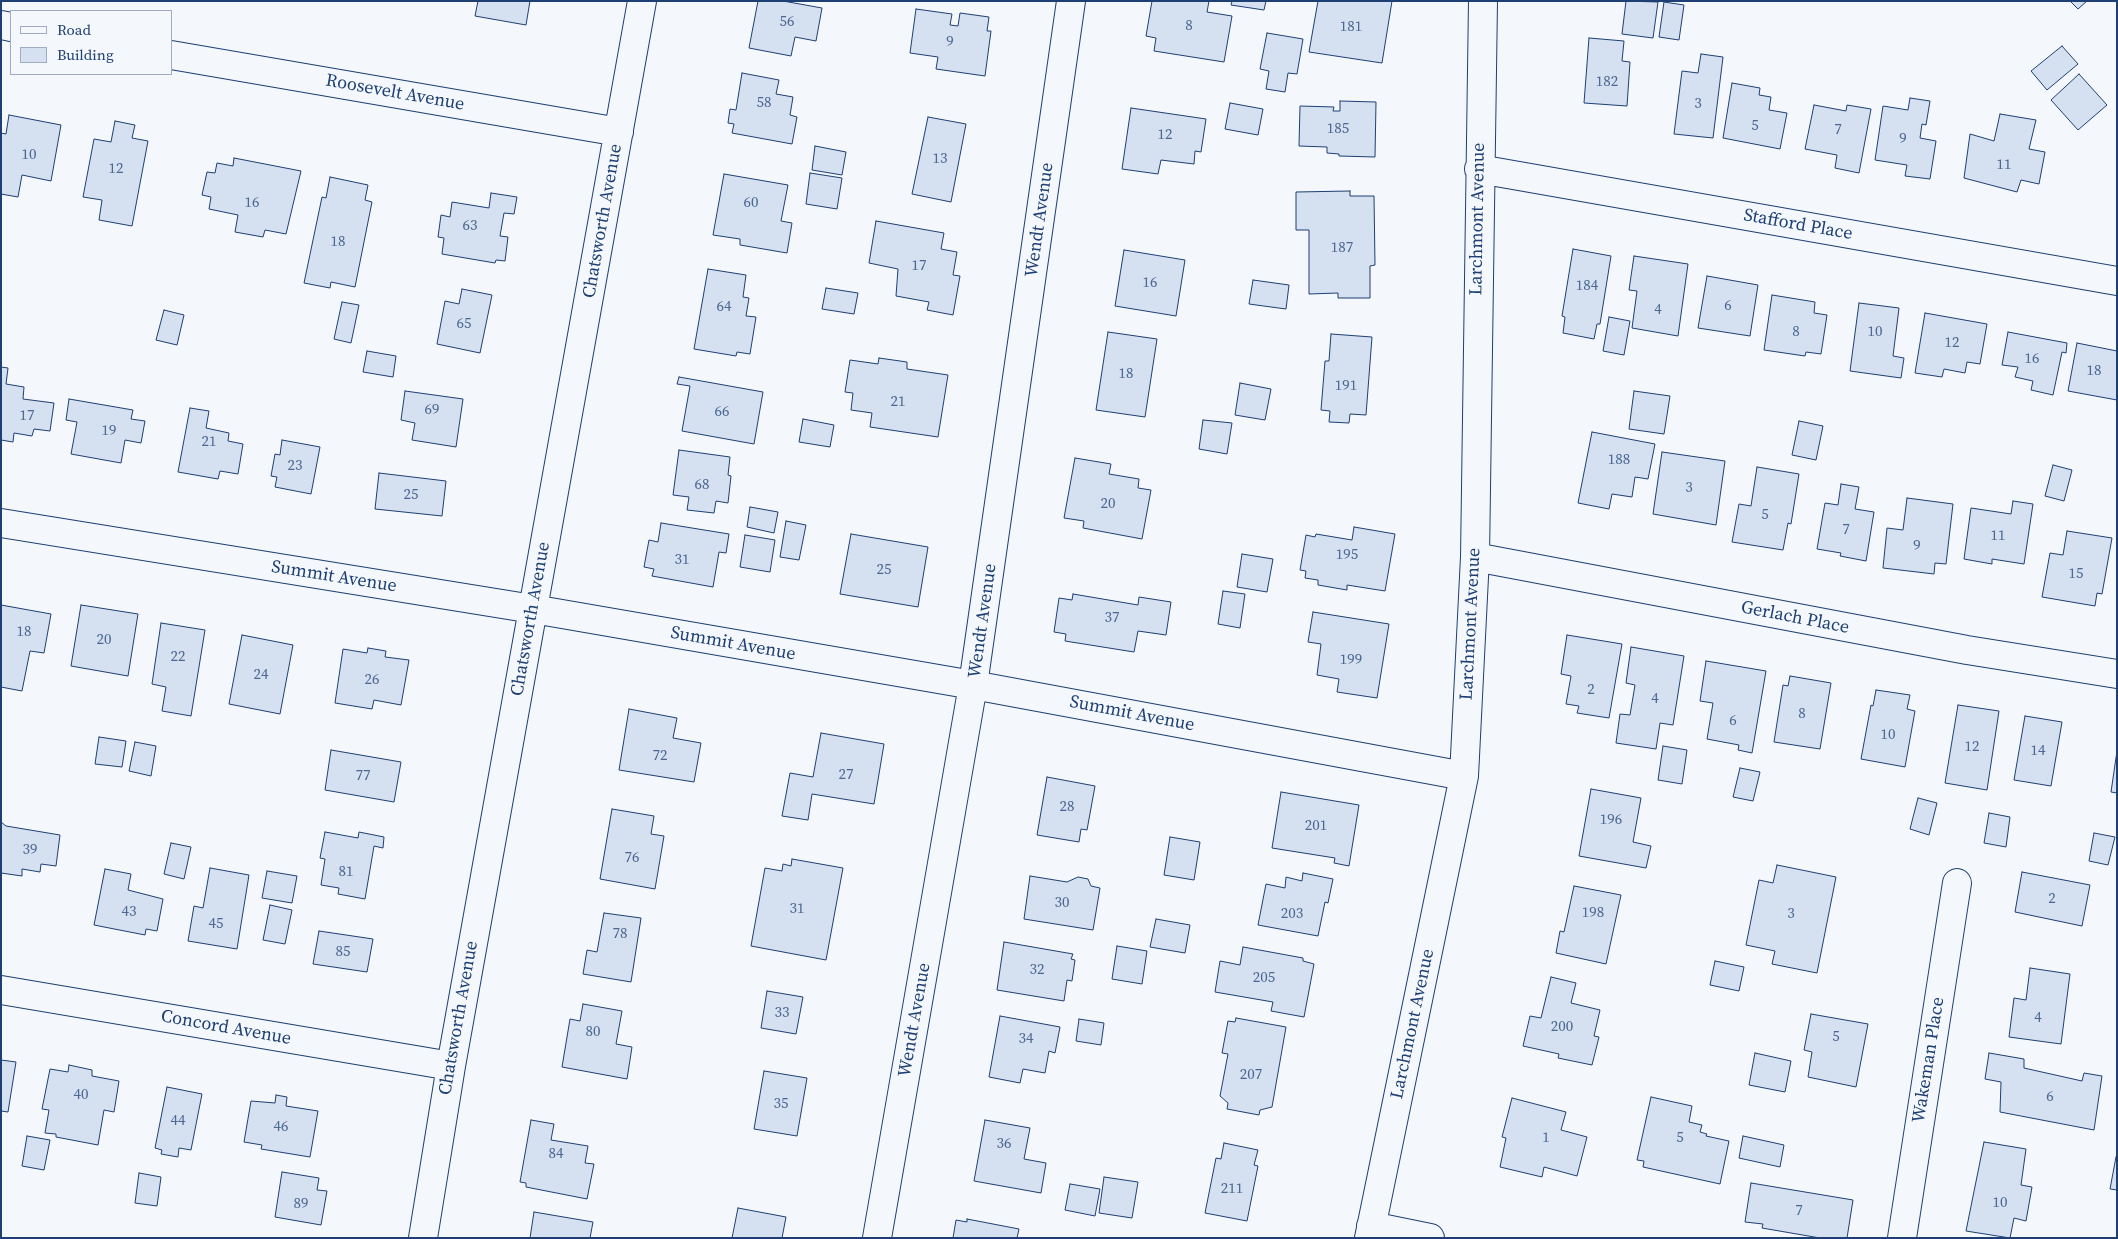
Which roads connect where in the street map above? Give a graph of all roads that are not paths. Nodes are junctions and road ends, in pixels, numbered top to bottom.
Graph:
1 (642, 1) edge
2 (1071, 1) edge
3 (1483, 1) edge
4 (172, 54) edge
5 (619, 132) junction
6 (1479, 169) junction
7 (2117, 281) edge
8 (1, 523) edge
9 (1475, 557) junction
10 (532, 610) junction
11 (2117, 674) edge
12 (973, 685) junction
13 (1464, 776) junction
14 (1957, 883) dead end
15 (1, 990) edge
16 (451, 1066) junction
17 (1370, 1232) edge
18 (423, 1238) edge
19 (877, 1238) edge
20 (1430, 1238) edge
21 (1902, 1238) edge

1 - 5 street, Chatsworth Avenue
2 - 12 street, Wendt Avenue
3 - 6 street, Larchmont Avenue
4 - 5 street, Roosevelt Avenue
5 - 10 street, Chatsworth Avenue
6 - 7 street, Stafford Place
6 - 9 street, Larchmont Avenue
8 - 10 street, Summit Avenue
9 - 11 street, Gerlach Place
9 - 13 street, Larchmont Avenue
10 - 12 street, Summit Avenue
10 - 16 street, Chatsworth Avenue
12 - 13 street, Summit Avenue
12 - 19 street, Wendt Avenue
13 - 17 street, Larchmont Avenue
14 - 21 street, Wakeman Place
15 - 16 street, Concord Avenue
16 - 18 street, Chatsworth Avenue
17 - 20 street

